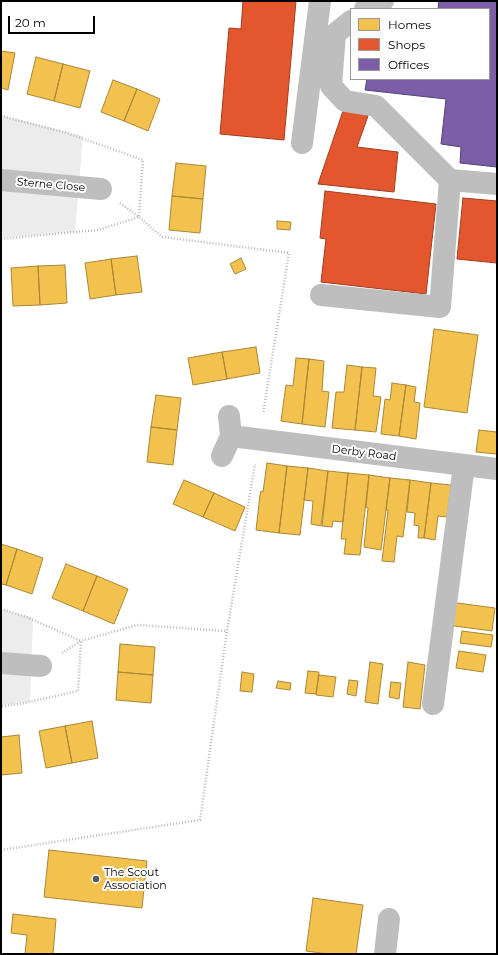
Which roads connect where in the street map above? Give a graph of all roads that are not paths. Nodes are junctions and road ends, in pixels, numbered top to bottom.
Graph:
1 (320, 1) edge
2 (383, 1) edge
3 (367, 8) edge
4 (350, 22) edge
5 (302, 142) dead end
6 (1, 180) edge
7 (450, 180) junction
8 (497, 184) edge
9 (101, 189) dead end
10 (321, 295) dead end
11 (222, 456) dead end
12 (464, 465) junction
13 (497, 469) edge
14 (1, 663) edge
15 (41, 666) dead end
16 (433, 704) dead end
17 (389, 919) dead end
18 (385, 954) edge

1 - 5 street
2 - 3 street
4 - 7 street
6 - 9 street, Sterne Close
7 - 8 street
7 - 10 street
11 - 12 street, Derby Road
12 - 13 street, Derby Road
12 - 16 street
14 - 15 street
17 - 18 street

